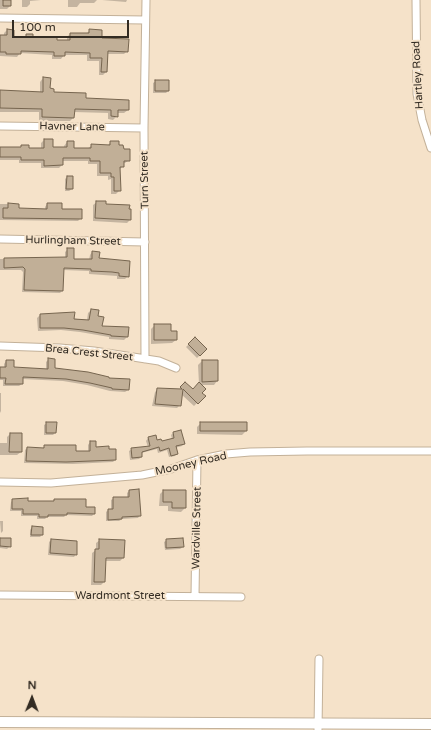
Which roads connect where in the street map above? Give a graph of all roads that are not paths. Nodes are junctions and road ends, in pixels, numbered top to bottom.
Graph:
1 (146, 0) edge
2 (416, 0) edge
3 (0, 18) edge
4 (146, 20) junction
5 (0, 126) edge
6 (144, 128) junction
7 (431, 148) edge
8 (0, 239) edge
9 (145, 242) junction
10 (0, 346) edge
11 (145, 359) junction
12 (176, 368) dead end
13 (431, 452) edge
14 (197, 460) junction
15 (0, 482) edge
16 (0, 595) edge
17 (195, 596) junction
18 (241, 597) dead end
19 (319, 659) dead end
20 (0, 722) edge
21 (431, 724) edge
22 (318, 727) edge

1 - 4 street, Turn Street
2 - 7 street, Hartley Road
3 - 4 street
4 - 6 street, Turn Street
5 - 6 street, Havner Lane
6 - 9 street, Turn Street
8 - 9 street, Hurlingham Street
9 - 11 street, Turn Street
10 - 11 street, Brea Crest Street
11 - 12 street, Brea Crest Street
13 - 14 street, Mooney Road
14 - 15 street, Mooney Road
14 - 17 street, Wardville Street
16 - 17 street, Wardmont Street
17 - 18 street, Wardmont Street
19 - 22 street
20 - 22 main road
21 - 22 main road

